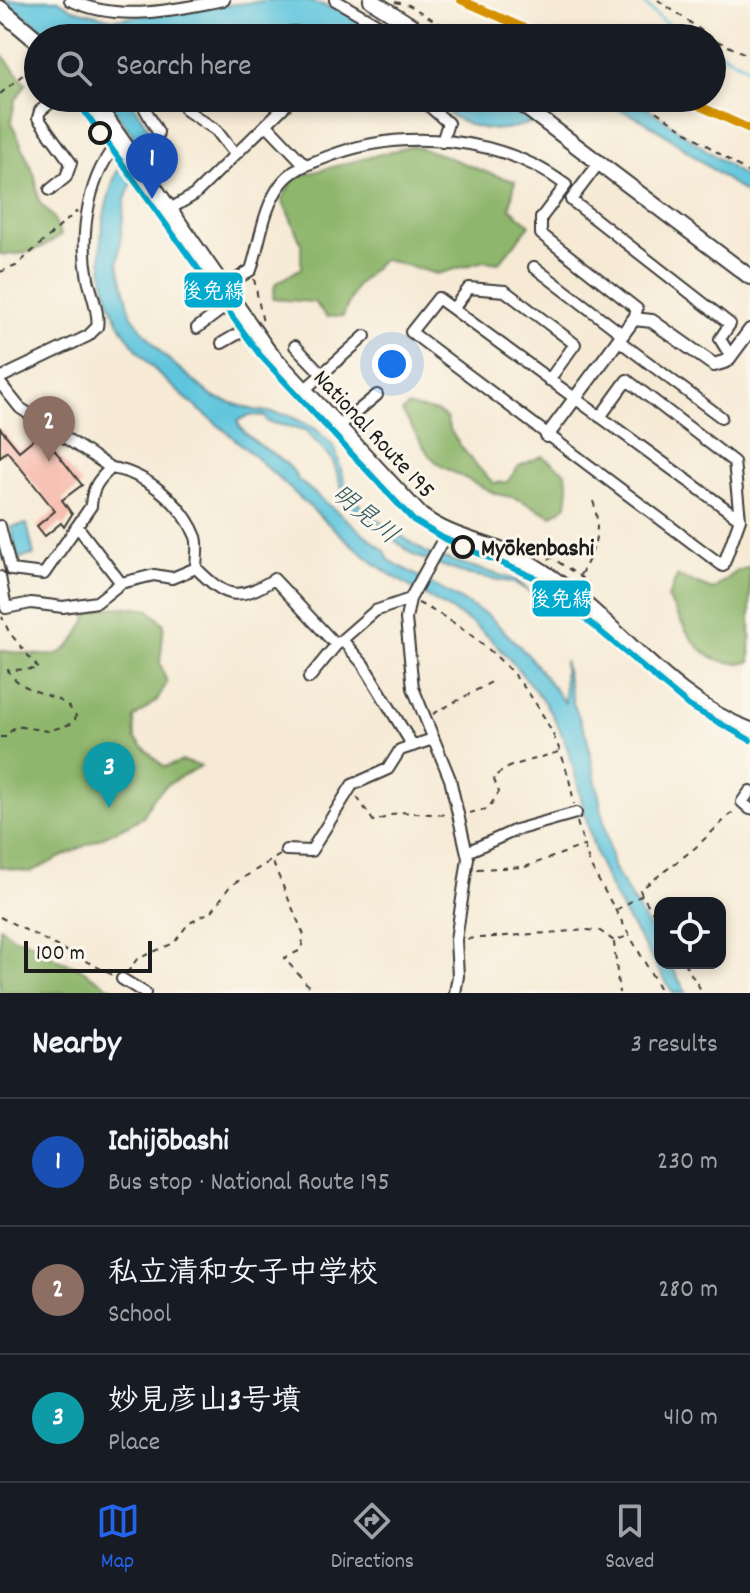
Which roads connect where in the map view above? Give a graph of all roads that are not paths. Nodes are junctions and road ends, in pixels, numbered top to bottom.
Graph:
1 (70, 0) edge
2 (224, 0) edge
3 (335, 0) edge
4 (377, 3) edge
5 (0, 9) edge
6 (365, 20) junction
7 (363, 24) edge
8 (373, 24) edge
9 (409, 24) edge
10 (24, 29) edge
11 (40, 112) edge
12 (101, 112) edge
13 (150, 112) edge
14 (189, 112) edge
15 (279, 112) edge
16 (436, 112) edge
17 (531, 112) edge
18 (267, 125) junction
19 (123, 142) junction
20 (442, 142) junction
21 (234, 153) junction
22 (599, 163) junction
23 (305, 165) junction
24 (142, 168) junction
25 (50, 190) dead end
26 (170, 209) junction
27 (534, 267) dead end
28 (750, 277) edge
29 (222, 288) junction
30 (232, 302) junction
31 (453, 309) junction
32 (634, 319) junction
33 (250, 327) junction
34 (197, 328) dead end
35 (750, 330) edge
36 (365, 336) dead end
37 (620, 337) junction
38 (222, 343) dead end
39 (295, 346) dead end
40 (731, 357) junction
41 (321, 373) junction
42 (549, 380) junction
43 (0, 381) edge
44 (303, 391) junction
45 (377, 395) dead end
46 (573, 398) junction
47 (600, 417) junction
48 (721, 417) dead end
49 (337, 428) junction
50 (547, 436) junction
51 (111, 468) junction
52 (740, 519) junction
53 (0, 526) edge
54 (77, 526) junction
55 (446, 534) junction
56 (196, 568) junction
57 (0, 577) edge
58 (121, 583) junction
59 (412, 597) junction
60 (340, 643) junction
61 (309, 678) dead end
62 (750, 731) edge
63 (433, 739) junction
64 (413, 746) junction
65 (750, 791) edge
66 (746, 806) edge
67 (576, 813) road end
68 (286, 850) road end
69 (467, 852) junction
70 (122, 979) road end
71 (145, 993) edge
72 (455, 993) edge

1 - 2 street
3 - 6 street
4 - 9 main road
5 - 10 highway
6 - 7 street
6 - 8 street
11 - 25 street
12 - 19 highway, National Route 195
13 - 24 street
14 - 21 street
15 - 18 street
16 - 20 street
17 - 22 main road
18 - 21 street
18 - 23 street
19 - 24 highway, National Route 195
19 - 43 street
20 - 23 street
20 - 32 street
21 - 26 street
22 - 28 main road
22 - 40 street
23 - 29 street
24 - 26 highway, National Route 195
26 - 29 highway, National Route 195
27 - 37 street
29 - 30 highway, National Route 195
30 - 33 highway, National Route 195
30 - 34 street
31 - 42 street
31 - 42 street
31 - 50 street
32 - 37 street
32 - 40 street
33 - 38 street
33 - 44 highway, National Route 195
35 - 40 street
36 - 41 street
37 - 46 street
37 - 48 street
39 - 41 street
41 - 44 street
42 - 46 street
43 - 51 street
44 - 49 highway, National Route 195
45 - 49 street
46 - 47 street
46 - 50 street
47 - 52 street
47 - 52 street
49 - 55 highway, National Route 195
50 - 52 street
51 - 54 street
51 - 56 street
53 - 54 street
54 - 58 street
55 - 59 street
55 - 62 highway, National Route 195
56 - 58 street
56 - 60 street
57 - 58 street
59 - 60 street
59 - 63 street
60 - 61 street
60 - 64 street
63 - 64 street
63 - 69 street
64 - 68 street
65 - 66 street
67 - 69 street
69 - 72 street
70 - 71 street

